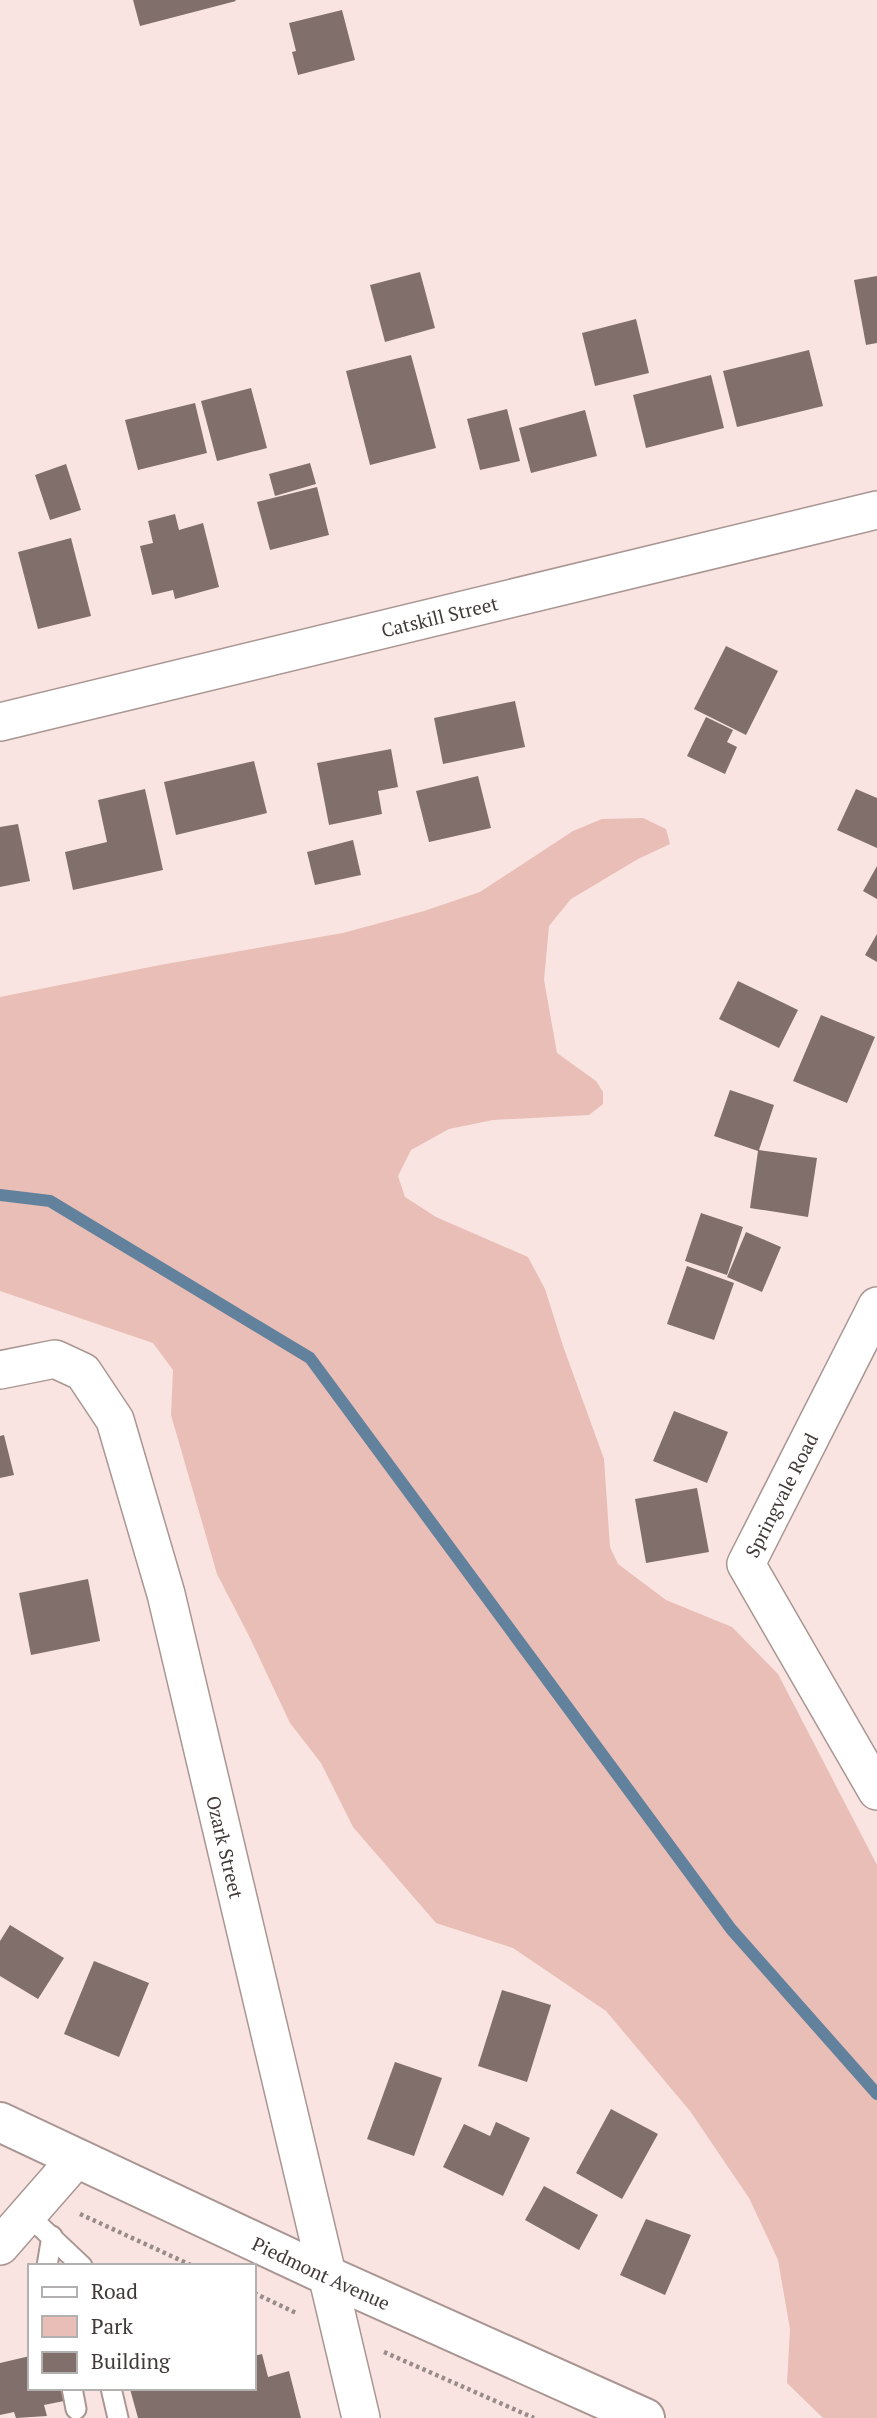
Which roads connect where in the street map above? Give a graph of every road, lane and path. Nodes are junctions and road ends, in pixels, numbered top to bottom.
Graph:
1 (877, 510) edge
2 (0, 722) edge
3 (877, 1306) edge
4 (0, 1370) edge
5 (877, 1791) edge
6 (0, 2122) edge
7 (77, 2158) junction
8 (41, 2216) junction
9 (0, 2246) edge
10 (47, 2264) edge
11 (80, 2264) edge
12 (188, 2264) edge
13 (326, 2275) junction
14 (256, 2294) edge
15 (340, 2332) junction
16 (72, 2390) edge
17 (111, 2390) edge
18 (76, 2409) dead end
19 (118, 2418) edge
20 (361, 2418) edge
21 (534, 2418) edge
22 (645, 2418) edge

1 - 2 street, Catskill Street
3 - 5 street, Springvale Road
4 - 13 street, Ozark Street
6 - 7 main road, Piedmont Avenue
7 - 8 street
7 - 13 main road, Piedmont Avenue
8 - 9 street
8 - 10 lane
8 - 11 lane
8 - 12 path
13 - 15 street, Ozark Street
13 - 22 main road, Piedmont Avenue
14 - 15 path
15 - 20 street, Ozark Street
15 - 21 path
16 - 18 lane
17 - 19 lane

